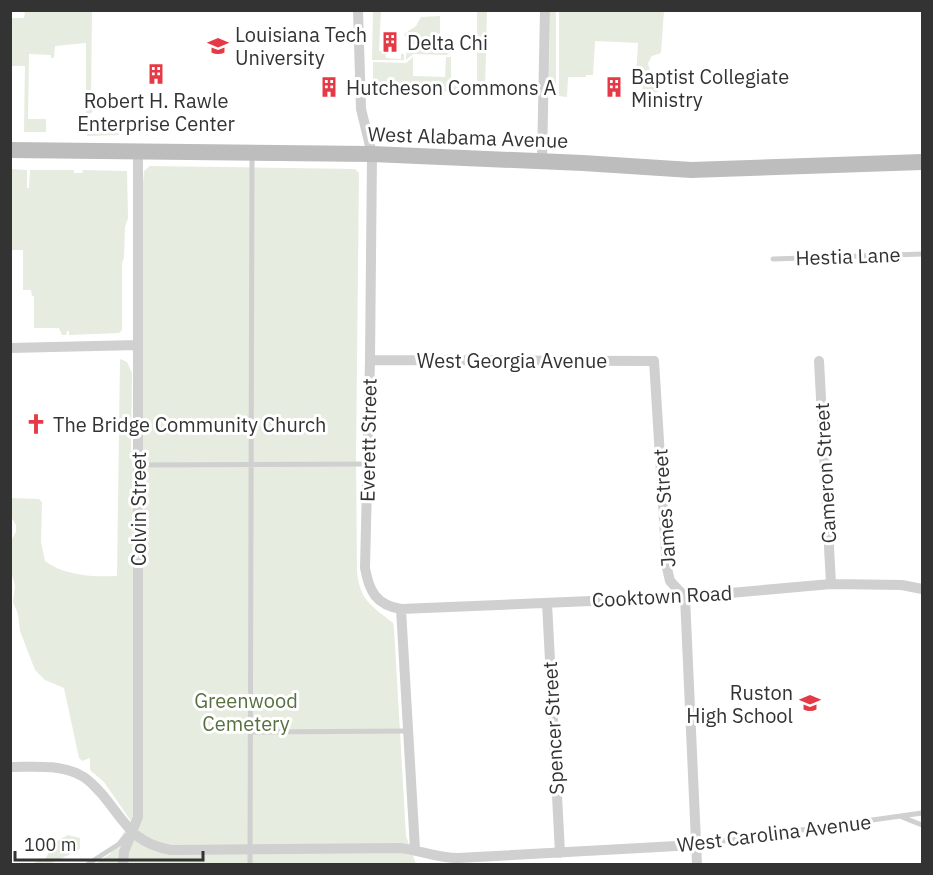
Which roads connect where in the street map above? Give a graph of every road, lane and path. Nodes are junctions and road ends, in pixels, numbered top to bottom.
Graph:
1 (358, 10) edge
2 (545, 10) edge
3 (10, 150) edge
4 (138, 151) junction
5 (252, 153) junction
6 (372, 154) junction
7 (542, 161) junction
8 (922, 162) edge
9 (922, 254) edge
10 (773, 259) dead end
11 (138, 345) junction
12 (10, 348) edge
13 (370, 360) junction
14 (654, 361) joint
15 (819, 361) dead end
16 (367, 464) junction
17 (138, 465) junction
18 (252, 465) junction
19 (831, 584) junction
20 (922, 589) edge
21 (685, 597) junction
22 (547, 603) junction
23 (401, 609) junction
24 (408, 731) junction
25 (252, 732) junction
26 (10, 767) edge
27 (922, 813) edge
28 (900, 816) junction
29 (922, 825) edge
30 (130, 832) junction
31 (695, 845) junction
32 (415, 849) junction
33 (250, 850) junction
34 (560, 854) junction
35 (428, 860) edge
36 (88, 864) edge
37 (123, 864) edge
38 (250, 864) edge
39 (697, 864) edge

1 - 6 street, Everett Street
2 - 7 street
3 - 4 main road, West Alabama Avenue
4 - 5 main road, West Alabama Avenue
4 - 11 street, Colvin Street
5 - 6 main road, West Alabama Avenue
5 - 18 lane
6 - 7 main road, West Alabama Avenue
6 - 13 street, Everett Street
7 - 8 main road, West Alabama Avenue
9 - 10 lane, Hestia Lane
11 - 12 street
11 - 17 street, Colvin Street
13 - 14 street, West Georgia Avenue
13 - 16 street, Everett Street
14 - 21 street, James Street
15 - 19 street, Cameron Street
16 - 18 lane
16 - 23 street, Everett Street
17 - 18 lane
17 - 30 street, Colvin Street
18 - 25 lane
19 - 20 street, Cooktown Road
19 - 21 street, Cooktown Road
21 - 22 street, Cooktown Road
21 - 31 street
22 - 23 street, Cooktown Road
22 - 34 street, Spencer Street
23 - 24 street
24 - 25 lane
24 - 32 street
25 - 33 lane
26 - 30 street, West Carolina Avenue
27 - 28 lane, West Carolina Avenue
28 - 29 lane
28 - 31 lane, West Carolina Avenue
30 - 33 street, West Carolina Avenue
30 - 36 lane
30 - 37 street, Colvin Street
31 - 34 street, West Carolina Avenue
31 - 39 street
32 - 33 street, West Carolina Avenue
32 - 35 street, West Carolina Avenue
33 - 38 lane
34 - 35 street, West Carolina Avenue

